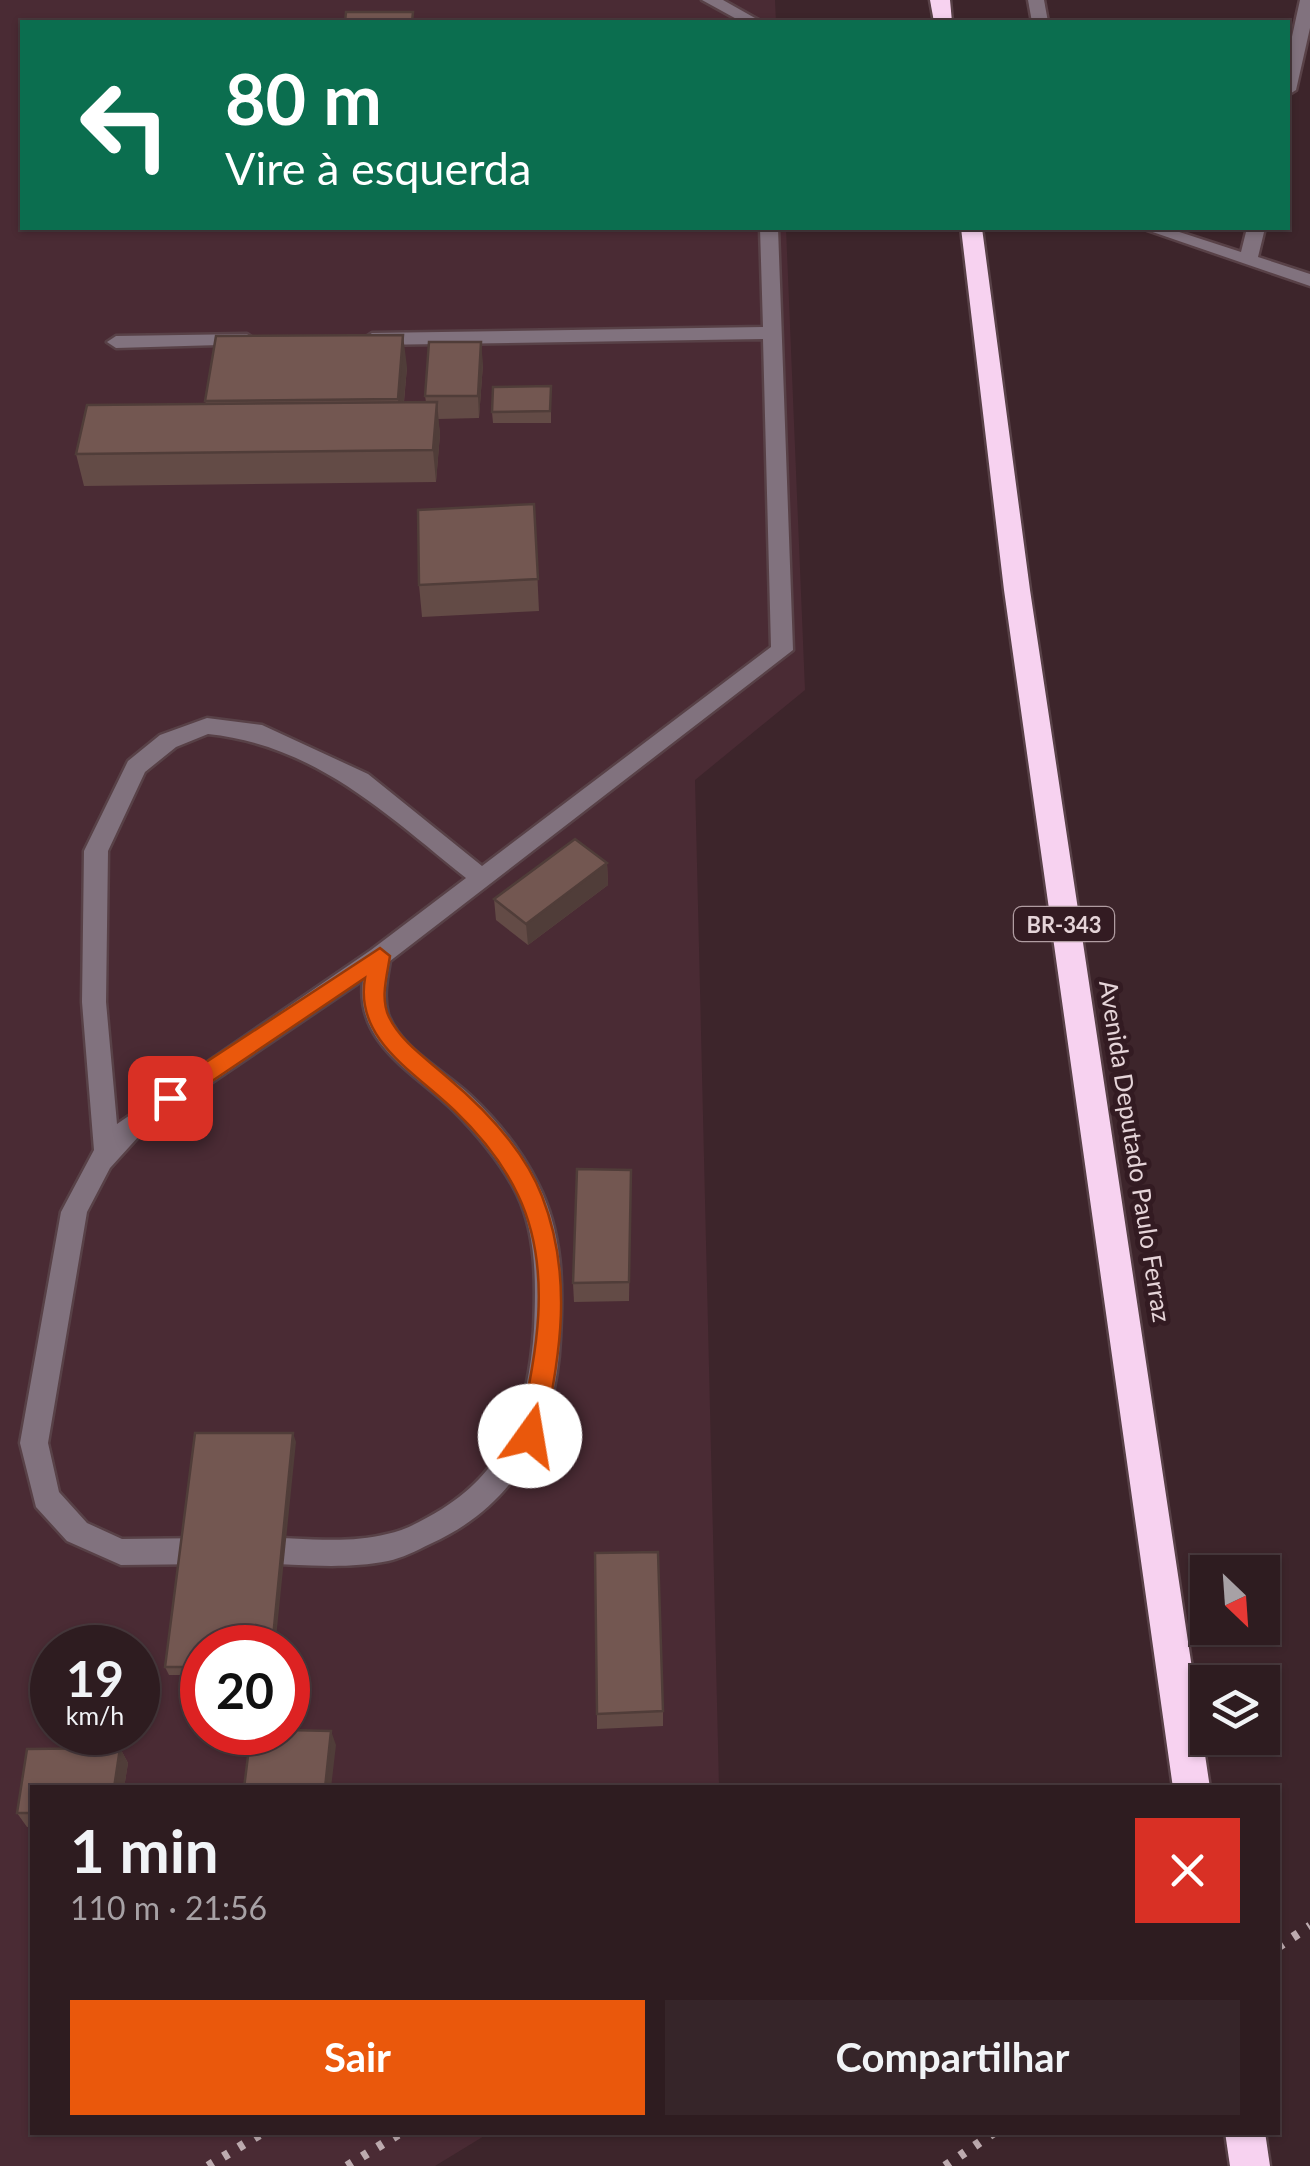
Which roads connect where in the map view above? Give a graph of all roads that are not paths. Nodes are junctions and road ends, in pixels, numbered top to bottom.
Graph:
1 (710, 0) edge
2 (1308, 0) edge
3 (752, 20) edge
4 (1290, 81) edge
5 (769, 230) edge
6 (971, 230) edge
7 (1156, 230) edge
8 (1256, 230) edge
9 (1248, 261) junction
10 (1310, 280) edge
11 (772, 333) junction
12 (354, 339) edge
13 (275, 340) edge
14 (116, 342) dead end
15 (483, 879) junction
16 (380, 956) junction
17 (106, 1148) junction
18 (1192, 1785) edge
19 (1245, 2135) edge
20 (1250, 2166) edge

1 - 3 street
2 - 4 street
5 - 11 street
6 - 18 highway, Avenida Deputado Paulo Ferraz / BR-343
7 - 9 street
8 - 9 street
9 - 10 street
11 - 12 street
11 - 15 street
13 - 14 street
15 - 16 street
15 - 17 street
16 - 17 street
16 - 17 street
19 - 20 highway

